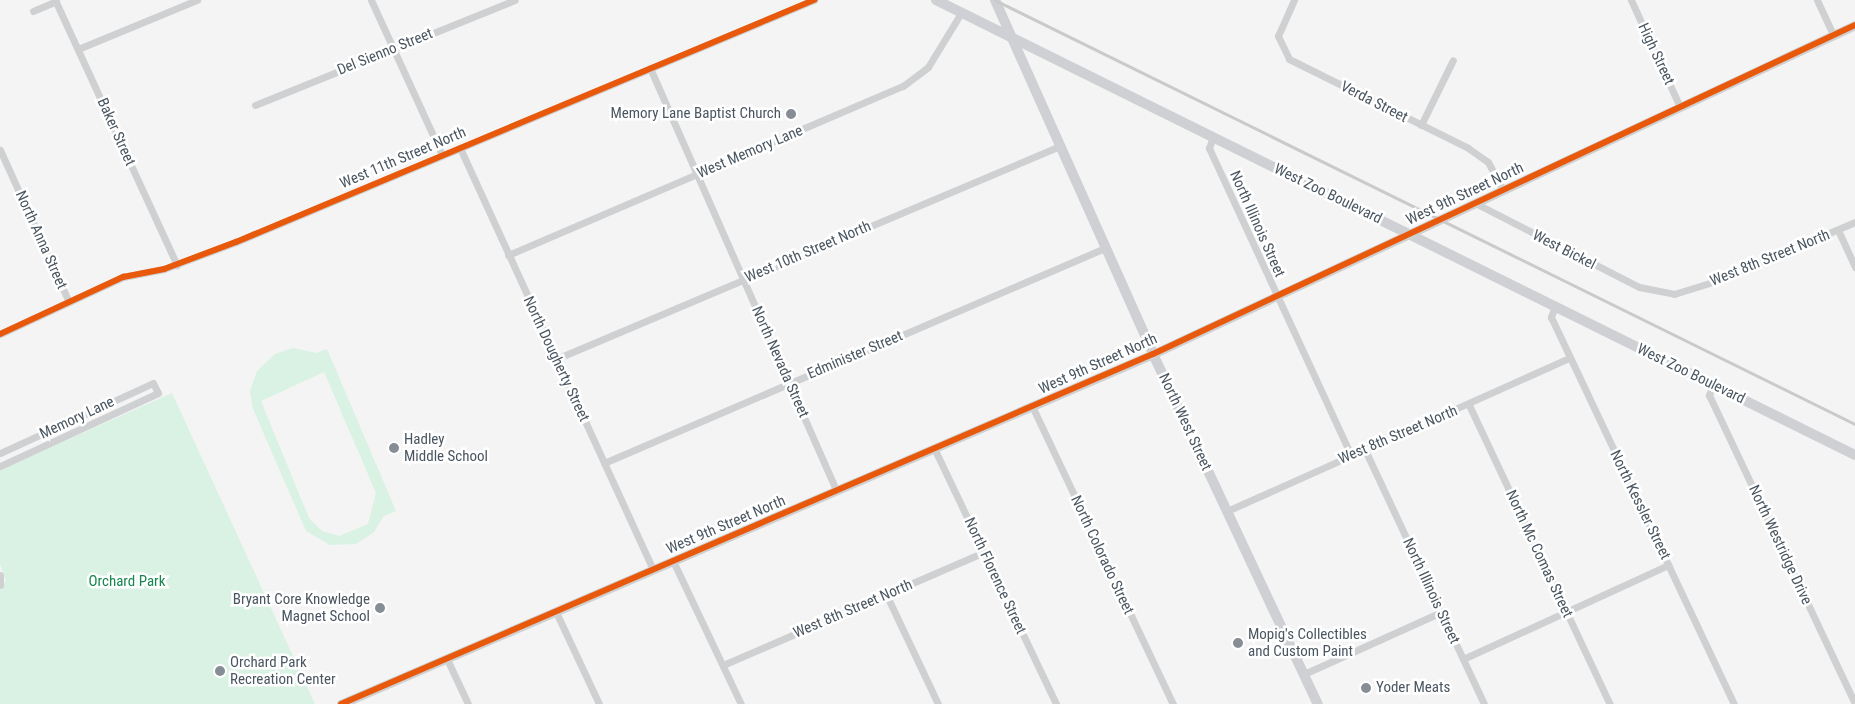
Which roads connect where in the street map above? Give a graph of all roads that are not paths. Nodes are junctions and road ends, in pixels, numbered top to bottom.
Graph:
1 (197, 0) edge
2 (371, 0) edge
3 (515, 0) edge
4 (814, 0) edge
5 (936, 0) edge
6 (995, 0) edge
7 (1294, 0) edge
8 (1631, 0) edge
9 (1817, 0) edge
10 (55, 1) edge
11 (34, 11) dead end
12 (961, 13) junction
13 (1855, 25) edge
14 (1833, 35) junction
15 (1013, 38) junction
16 (78, 49) junction
17 (394, 49) junction
18 (1453, 60) dead end
19 (650, 68) junction
20 (255, 105) dead end
21 (1680, 107) junction
22 (1420, 125) junction
23 (1213, 137) junction
24 (1060, 146) junction
25 (460, 148) junction
26 (0, 150) edge
27 (442, 155) junction
28 (697, 174) junction
29 (1503, 190) junction
30 (1475, 204) junction
31 (1855, 222) edge
32 (1838, 230) junction
33 (1409, 234) junction
34 (1106, 248) junction
35 (508, 255) junction
36 (177, 265) junction
37 (1855, 267) edge
38 (744, 279) junction
39 (1654, 292) joint
40 (1276, 296) junction
41 (69, 302) junction
42 (1555, 306) junction
43 (0, 334) edge
44 (1153, 354) junction
45 (1570, 358) junction
46 (556, 359) junction
47 (790, 383) junction
48 (1713, 385) junction
49 (1469, 405) junction
50 (1032, 406) junction
51 (934, 448) junction
52 (1366, 452) junction
53 (0, 453) edge
54 (1855, 455) edge
55 (1352, 457) junction
56 (604, 463) junction
57 (0, 466) edge
58 (836, 490) junction
59 (1227, 511) junction
60 (984, 552) junction
61 (674, 561) junction
62 (1668, 565) junction
63 (653, 570) junction
64 (886, 594) junction
65 (556, 612) junction
66 (1441, 612) junction
67 (1567, 612) junction
68 (447, 658) junction
69 (1463, 659) junction
70 (723, 665) junction
71 (1304, 674) junction
72 (1314, 703) edge
73 (341, 704) edge
74 (468, 704) edge
75 (599, 704) edge
76 (741, 704) edge
77 (938, 704) edge
78 (1056, 704) edge
79 (1173, 704) edge
80 (1484, 704) edge
81 (1610, 704) edge
82 (1734, 704) edge
83 (1855, 704) edge

1 - 16 street
2 - 17 street
3 - 17 street, Del Sienno Street
4 - 19 street, West 11th Street North
5 - 12 main road, West Zoo Boulevard
6 - 15 main road, North West Street
7 - 22 street, Verda Street
8 - 21 street, High Street
9 - 14 street
10 - 11 street
10 - 16 street, Baker Street
12 - 15 main road, West Zoo Boulevard
12 - 28 street, West Memory Lane
13 - 14 street, West 9th Street North
14 - 21 street, West 9th Street North
15 - 23 main road, West Zoo Boulevard
15 - 24 main road, North West Street
16 - 36 street, Baker Street
17 - 20 street, Del Sienno Street
17 - 27 street
18 - 22 street
19 - 25 street, West 11th Street North
19 - 28 street, North Nevada Street
21 - 29 street, West 9th Street North
22 - 29 street, Verda Street
23 - 33 main road, West Zoo Boulevard
23 - 40 street, North Illinois Street
24 - 34 main road, North West Street
24 - 38 street, West 10th Street North
25 - 27 street, West 11th Street North
25 - 35 street, North Dougherty Street
26 - 41 street, North Anna Street
27 - 36 street, West 11th Street North
28 - 35 street, West Memory Lane
28 - 38 street, North Nevada Street
29 - 30 street, West 9th Street North
30 - 33 street, West 9th Street North
30 - 39 street, West Bickel
31 - 32 street, West 8th Street North
32 - 37 street
32 - 39 street, West 8th Street North
33 - 40 street, West 9th Street North
33 - 42 main road, West Zoo Boulevard
34 - 44 main road, North West Street
34 - 47 street, Edminister Street
35 - 46 street, North Dougherty Street
36 - 41 street, West 11th Street North
38 - 46 street, West 10th Street North
38 - 47 street, North Nevada Street
40 - 44 street, West 9th Street North
40 - 55 street, North Illinois Street
41 - 43 street, West 11th Street North
42 - 45 street, North Kessler Street
42 - 48 main road, West Zoo Boulevard
44 - 50 street, West 9th Street North
44 - 59 main road, North West Street
45 - 49 street, West 8th Street North
45 - 62 street, North Kessler Street
46 - 56 street, North Dougherty Street
47 - 56 street, Edminister Street
47 - 58 street, North Nevada Street
48 - 54 main road, West Zoo Boulevard
48 - 83 street, North Westridge Drive
49 - 52 street, West 8th Street North
49 - 67 street, North Mc Comas Street
50 - 51 street, West 9th Street North
50 - 79 street, North Colorado Street
51 - 58 street, West 9th Street North
51 - 60 street, North Florence Street
52 - 55 street, West 8th Street North
52 - 66 street, North Illinois Street
53 - 57 street, Memory Lane
55 - 59 street, West 8th Street North
56 - 63 street, North Dougherty Street
58 - 61 street, West 9th Street North
59 - 71 main road, North West Street
60 - 64 street, West 8th Street North
60 - 78 street, North Florence Street
61 - 63 street, West 9th Street North
61 - 70 street
62 - 67 street
62 - 82 street, North Kessler Street
63 - 65 street, West 9th Street North
64 - 70 street, West 8th Street North
64 - 77 street
65 - 68 street, West 9th Street North
65 - 75 street
66 - 69 street, North Illinois Street
66 - 71 street
67 - 69 street
67 - 81 street, North Mc Comas Street
68 - 73 street, West 9th Street North
68 - 74 street
69 - 80 street, North Illinois Street
70 - 76 street
71 - 72 main road, North West Street

